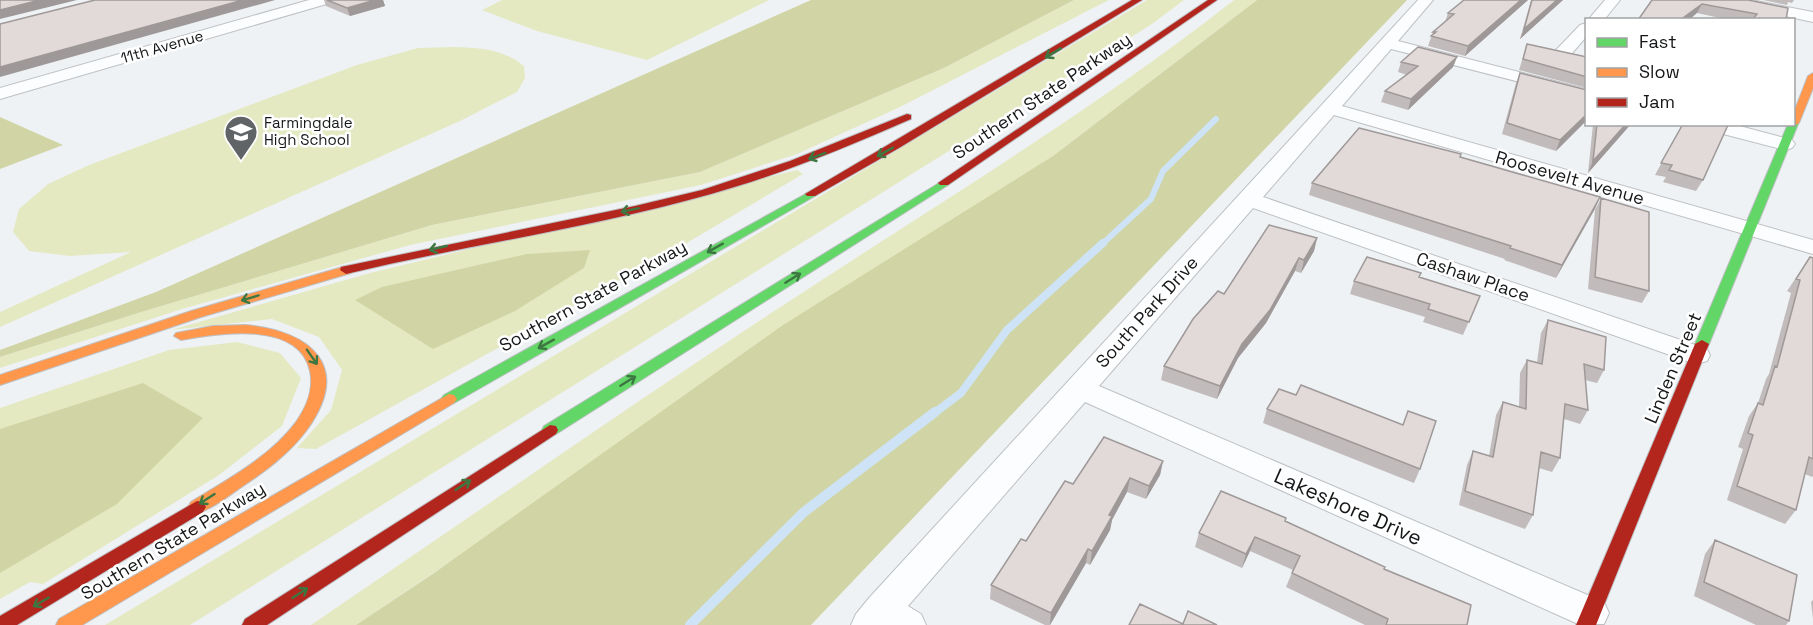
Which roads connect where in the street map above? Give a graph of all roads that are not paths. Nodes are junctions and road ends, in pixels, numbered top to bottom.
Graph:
1 (325, 0) edge
2 (1132, 0) edge
3 (1138, 0) edge
4 (1213, 0) edge
5 (1426, 0) edge
6 (1613, 0) edge
7 (1729, 0) edge
8 (1813, 17) edge
9 (1597, 18) edge
10 (1585, 30) edge
11 (1387, 43) junction
12 (1562, 54) edge
13 (1813, 76) edge
14 (979, 79) dead end
15 (1585, 93) edge
16 (0, 94) edge
17 (1328, 108) junction
18 (922, 110) dead end
19 (1795, 119) edge
20 (1715, 126) edge
21 (1792, 126) edge
22 (1785, 144) junction
23 (1248, 199) junction
24 (1750, 229) junction
25 (1813, 247) edge
26 (171, 339) dead end
27 (1697, 355) junction
28 (0, 380) edge
29 (1078, 388) junction
30 (1592, 618) edge
31 (886, 620) edge
32 (1, 625) edge
33 (66, 625) edge
34 (252, 625) edge

1 - 16 street, 11th Avenue
2 - 14 main road
3 -> 33 main road, Southern State Parkway
34 -> 4 main road, Southern State Parkway
5 - 11 street, South Park Drive
6 - 9 street
7 - 8 street
10 - 12 street
11 - 15 street
11 - 17 street, South Park Drive
13 - 19 main road, Linden Street
17 - 23 street, South Park Drive
17 - 24 street, Roosevelt Avenue
18 -> 28 main road
20 - 22 street
21 - 22 main road, Linden Street
22 - 24 main road, Linden Street
23 - 27 street, Cashaw Place
23 - 29 street, South Park Drive
24 - 25 street, Roosevelt Avenue
24 - 27 main road, Linden Street
26 -> 32 main road
27 - 30 main road, Linden Street
29 - 30 street, Lakeshore Drive
29 - 31 street, South Park Drive

